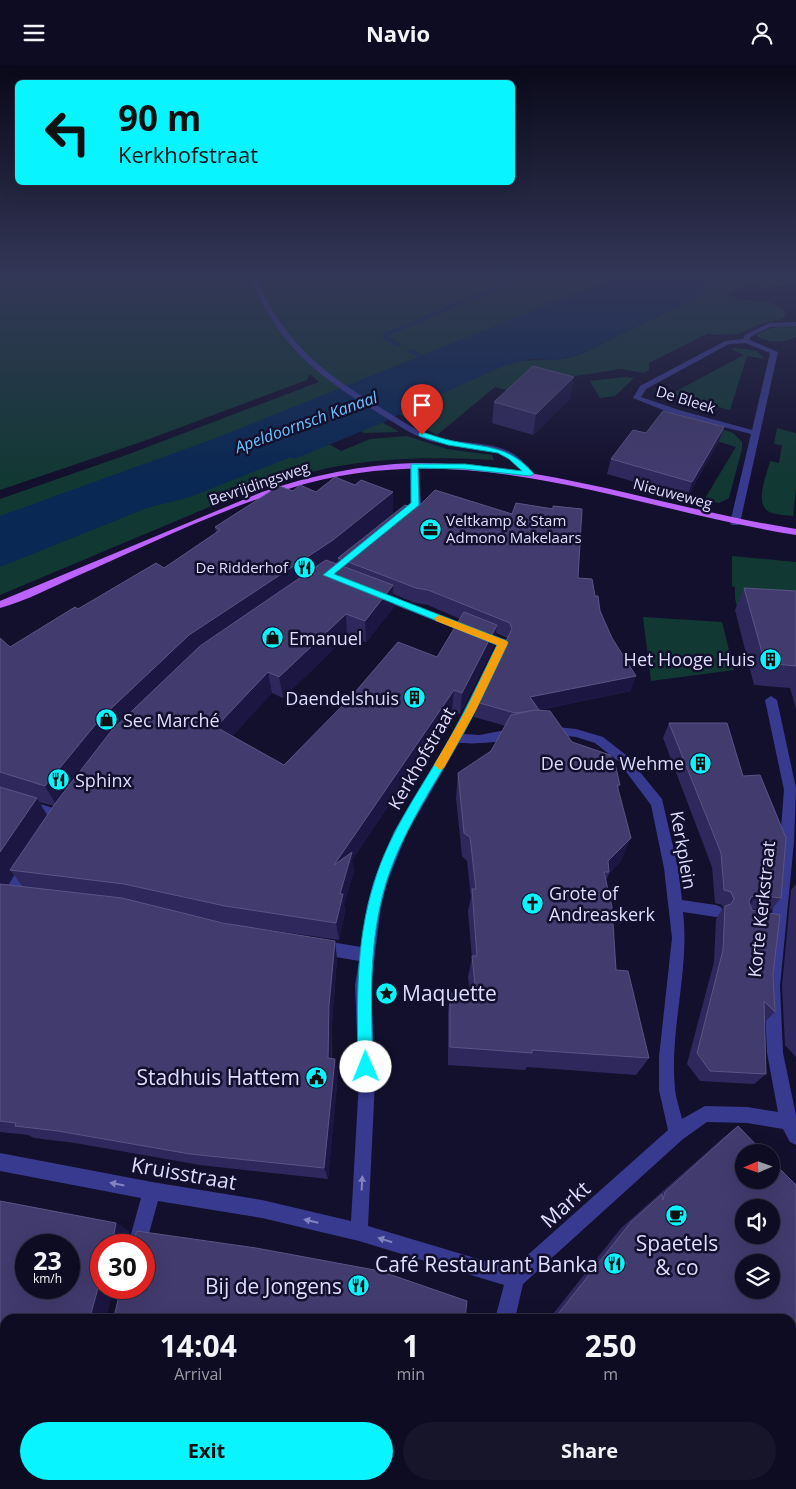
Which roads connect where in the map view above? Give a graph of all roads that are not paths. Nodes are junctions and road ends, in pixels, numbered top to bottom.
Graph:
1 (291, 343) edge
2 (731, 343) edge
3 (752, 343) edge
4 (755, 433) junction
5 (414, 466) junction
6 (530, 474) junction
7 (544, 476) joint
8 (393, 523) edge
9 (735, 523) junction
10 (796, 533) edge
11 (364, 589) edge
12 (0, 605) edge
13 (770, 700) dead end
14 (456, 738) junction
15 (0, 797) edge
16 (62, 816) edge
17 (792, 819) edge
18 (35, 855) edge
19 (8, 895) junction
20 (28, 897) edge
21 (675, 905) junction
22 (0, 910) edge
23 (716, 911) dead end
24 (763, 918) edge
25 (779, 921) junction
26 (308, 946) edge
27 (366, 955) junction
28 (794, 1127) edge
29 (677, 1133) junction
30 (0, 1161) edge
31 (152, 1191) junction
32 (359, 1232) junction
33 (140, 1234) edge
34 (515, 1279) junction
35 (505, 1314) edge

1 - 6 street
2 - 4 street, De Bleek
3 - 4 street
4 - 9 street
5 - 6 main road, Bevrijdingsweg
5 - 8 street
5 - 12 main road, Bevrijdingsweg
6 - 7 main road, Bevrijdingsweg
7 - 9 main road, Nieuweweg
9 - 10 main road, Nieuweweg
11 - 14 street, Kerkhofstraat
13 - 17 street, Korte Kerkstraat
14 - 21 street, Kerkplein
14 - 27 street, Kerkhofstraat
15 - 16 street
17 - 25 street, Korte Kerkstraat
18 - 19 street
19 - 20 street
19 - 22 street
21 - 23 street
21 - 29 street, Kerkplein
24 - 25 street
25 - 28 street, Korte Kerkstraat
26 - 27 street
32 -> 27 street, Kerkhofstraat
28 - 29 street, Markt
29 - 34 street, Markt
31 -> 30 street, Kruisstraat
32 -> 31 street, Kruisstraat
31 - 33 street
34 -> 32 street
34 - 35 street

